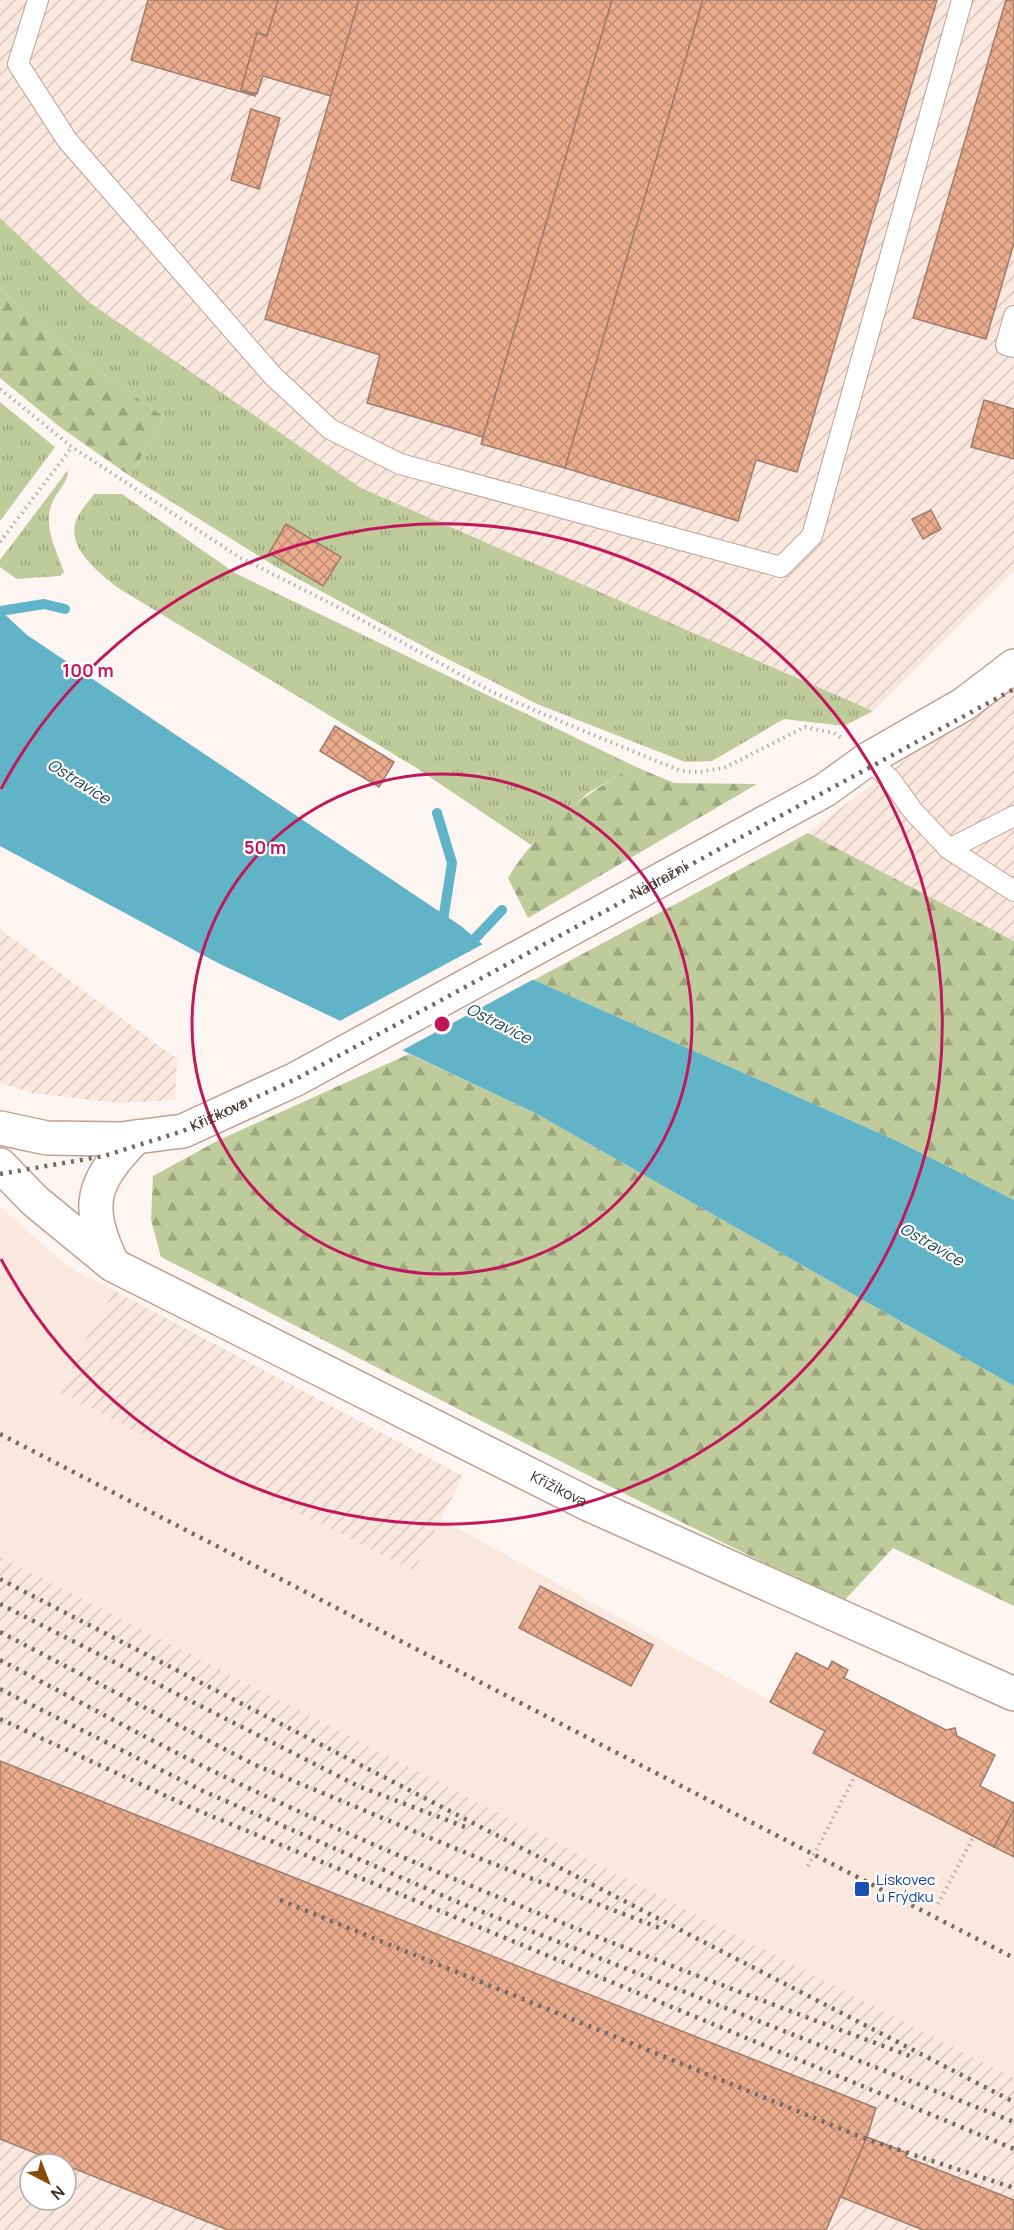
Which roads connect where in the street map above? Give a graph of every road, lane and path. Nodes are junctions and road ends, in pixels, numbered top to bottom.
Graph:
1 (38, 0) edge
2 (962, 0) edge
3 (1014, 316) edge
4 (1014, 347) edge
5 (0, 389) edge
6 (72, 447) junction
7 (0, 542) edge
8 (1014, 666) edge
9 (868, 759) junction
10 (1014, 816) edge
11 (949, 849) junction
12 (1014, 891) edge
13 (296, 1079) joint
14 (0, 1128) edge
15 (136, 1137) junction
16 (0, 1165) edge
17 (113, 1265) junction
18 (1014, 1694) edge
19 (855, 1776) dead end
20 (974, 1836) dead end
21 (808, 1866) dead end
22 (938, 1904) dead end

1 - 2 lane
3 - 4 lane
5 - 6 path
6 - 7 path
6 - 9 path
8 - 9 street, Nádražní
9 - 11 lane
9 - 13 street, Nádražní
10 - 11 lane
11 - 12 lane
13 - 15 street, Křižíkova
14 - 15 street, Křižíkova
15 - 17 street
16 - 17 street, Křižíkova
17 - 18 street, Křižíkova
19 - 21 path
20 - 22 path

